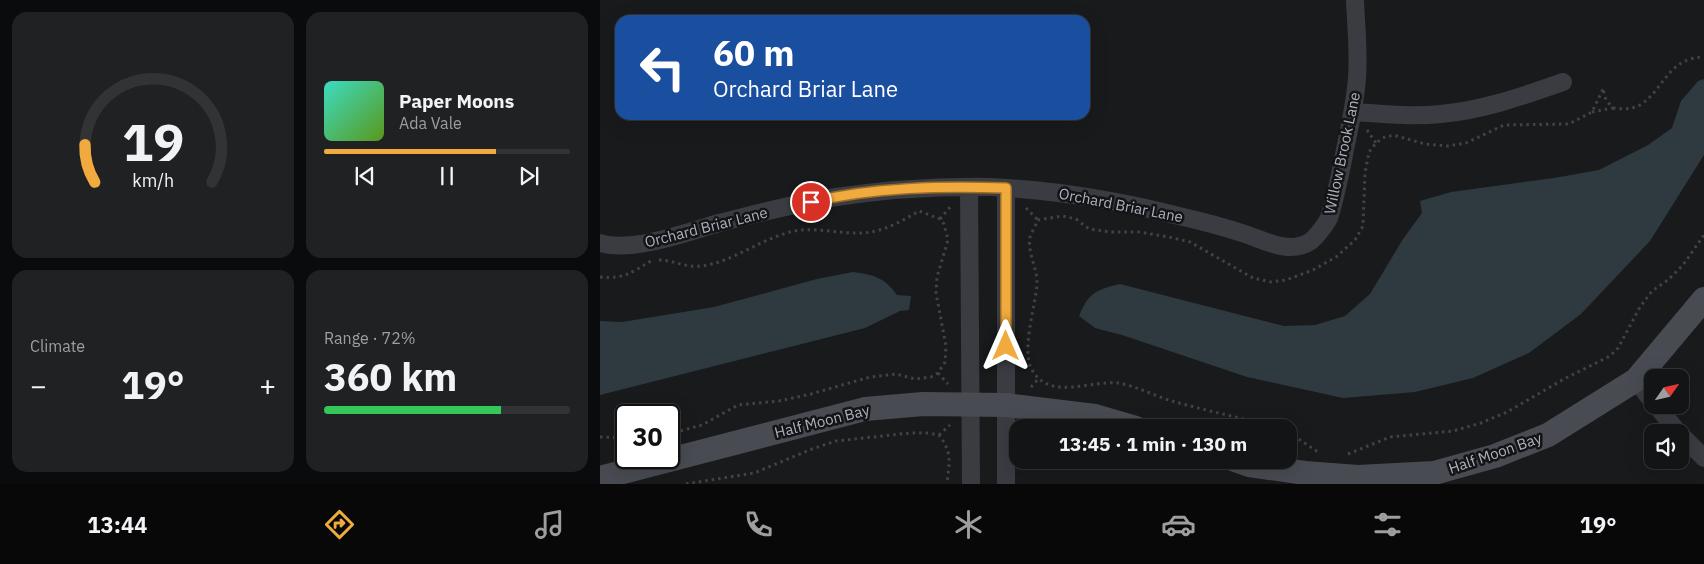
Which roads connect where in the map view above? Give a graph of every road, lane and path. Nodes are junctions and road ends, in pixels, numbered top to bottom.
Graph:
1 (1355, 0) edge
2 (1704, 57) edge
3 (1563, 82) dead end
4 (1613, 108) junction
5 (1353, 112) junction
6 (1592, 112) junction
7 (969, 187) junction
8 (1006, 188) junction
9 (1704, 235) edge
10 (1311, 240) joint
11 (601, 243) edge
12 (600, 277) edge
13 (1704, 299) edge
14 (1636, 380) junction
15 (1644, 390) edge
16 (970, 405) junction
17 (1006, 405) junction
18 (1663, 414) edge
19 (1105, 419) edge
20 (1241, 419) edge
21 (1672, 424) edge
22 (680, 431) edge
23 (600, 437) edge
24 (615, 438) edge
25 (1297, 438) edge
26 (1689, 443) edge
27 (1323, 455) dead end
28 (1344, 456) dead end
29 (1704, 458) edge
30 (1278, 469) edge
31 (600, 478) edge
32 (1436, 479) edge
33 (686, 484) edge
34 (947, 484) edge
35 (971, 484) edge
36 (1006, 484) edge

1 - 5 street, Willow Brook Lane
2 - 4 path
3 - 5 street
4 - 6 path
4 - 6 path
5 - 10 street, Willow Brook Lane
6 - 20 path
7 - 8 street, Orchard Briar Lane
7 - 11 street, Orchard Briar Lane
7 - 16 street
8 - 10 street, Orchard Briar Lane
8 - 17 street
9 - 28 path
12 - 22 path
13 - 14 street, Half Moon Bay
14 - 15 street
14 - 32 street, Half Moon Bay
16 - 17 street, Half Moon Bay
16 - 31 street, Half Moon Bay
16 - 35 street
17 - 19 street, Half Moon Bay
17 - 36 street
18 - 21 street
23 - 24 path
25 - 27 path
26 - 29 street
30 - 32 street, Half Moon Bay
33 - 34 path

